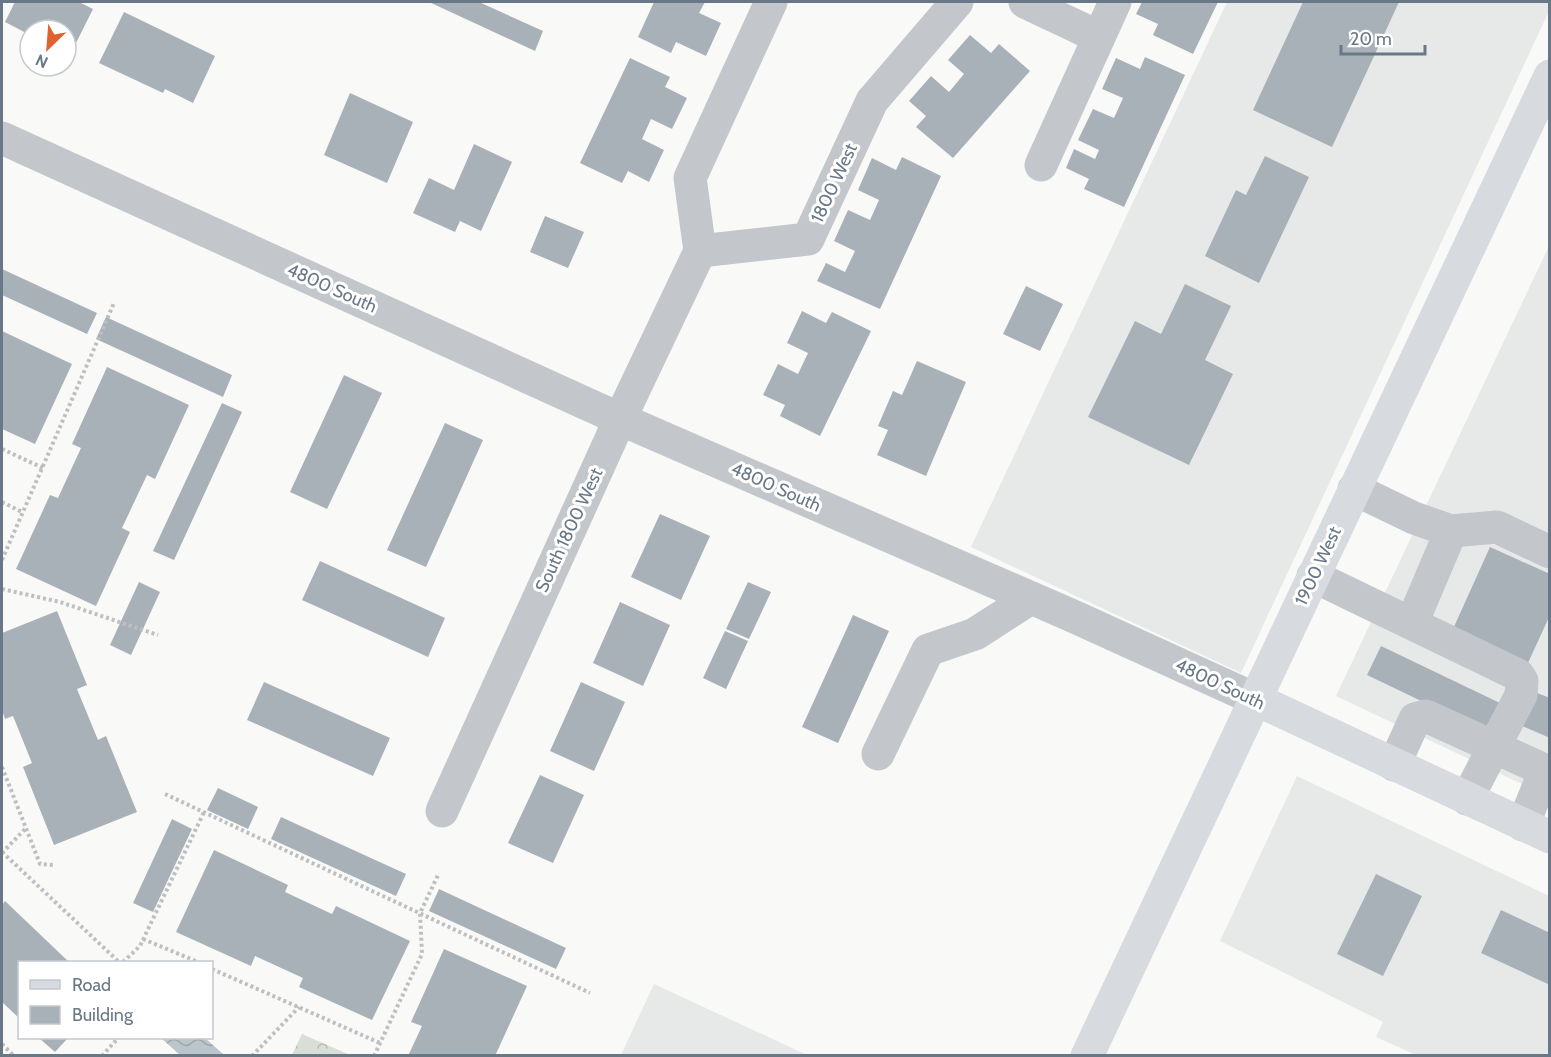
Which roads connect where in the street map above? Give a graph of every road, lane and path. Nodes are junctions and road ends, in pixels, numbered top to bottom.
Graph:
1 (771, 2) edge
2 (957, 2) edge
3 (1025, 2) edge
4 (1115, 2) edge
5 (1099, 37) junction
6 (1550, 76) edge
7 (2, 138) edge
8 (1041, 165) dead end
9 (700, 251) junction
10 (114, 303) dead end
11 (620, 418) junction
12 (2, 449) edge
13 (43, 468) junction
14 (1354, 489) junction
15 (2, 502) edge
16 (22, 512) junction
17 (1451, 531) junction
18 (1550, 552) edge
19 (2, 560) edge
20 (1313, 576) junction
21 (2, 589) edge
22 (1031, 598) junction
23 (1412, 623) junction
24 (158, 635) dead end
25 (1255, 699) junction
26 (1493, 747) junction
27 (878, 754) dead end
28 (1394, 765) junction
29 (2, 767) edge
30 (165, 794) dead end
31 (1467, 799) junction
32 (442, 811) dead end
33 (204, 812) junction
34 (26, 828) junction
35 (1537, 831) edge
36 (2, 853) edge
37 (54, 865) dead end
38 (439, 873) dead end
39 (420, 913) junction
40 (143, 939) junction
41 (119, 961) edge
42 (123, 961) edge
43 (193, 961) edge
44 (213, 969) edge
45 (590, 993) dead end
46 (299, 1006) junction
47 (117, 1039) edge
48 (380, 1043) junction
49 (2, 1044) edge
50 (14, 1056) edge
51 (102, 1056) edge
52 (252, 1056) edge
53 (374, 1056) edge
54 (1087, 1056) edge

1 - 9 street
2 - 9 street, 1800 West
3 - 5 street
4 - 5 street
5 - 8 street
6 - 14 main road, 1900 West
7 - 11 street, 4800 South
9 - 11 street, South 1800 West
10 - 13 path
11 - 22 street, 4800 South
11 - 32 street, South 1800 West
12 - 13 path
13 - 16 path
14 - 17 street
14 - 20 main road, 1900 West
15 - 16 path
16 - 19 path
17 - 18 street
17 - 23 street
20 - 23 street
20 - 25 main road, 1900 West
21 - 24 path
22 - 25 street, 4800 South
22 - 27 street
23 - 26 street
25 - 28 main road, 4800 South
25 - 54 main road, 1900 West
26 - 28 street
26 - 31 street
26 - 35 street
28 - 31 main road, 4800 South
29 - 34 path
30 - 33 path
31 - 35 main road, 4800 South
33 - 39 path
33 - 40 path
34 - 36 path
34 - 37 path
36 - 41 path
38 - 39 path
39 - 45 path
39 - 48 path
40 - 42 path
40 - 43 path
44 - 46 path
46 - 48 path
46 - 52 path
47 - 51 path
48 - 53 path
49 - 50 path

